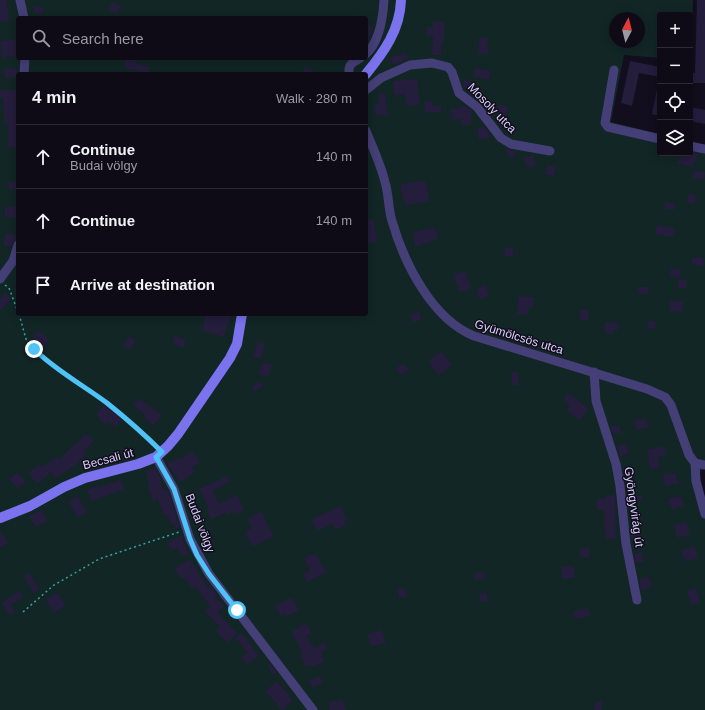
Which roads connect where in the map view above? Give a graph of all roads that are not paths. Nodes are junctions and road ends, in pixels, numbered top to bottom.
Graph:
1 (20, 0) edge
2 (384, 0) edge
3 (401, 0) edge
4 (24, 16) edge
5 (368, 51) edge
6 (25, 60) edge
7 (355, 60) edge
8 (614, 70) dead end
9 (24, 72) edge
10 (349, 72) edge
11 (367, 72) edge
12 (368, 88) edge
13 (368, 136) edge
14 (657, 138) edge
15 (693, 147) edge
16 (705, 149) edge
17 (550, 151) dead end
18 (16, 251) edge
19 (0, 280) edge
20 (242, 316) edge
21 (594, 372) junction
22 (159, 455) junction
23 (695, 463) junction
24 (705, 465) edge
25 (705, 514) edge
26 (0, 518) edge
27 (637, 600) dead end
28 (313, 710) edge

1 - 4 street
2 - 5 street
3 - 11 main road
6 - 9 street
7 - 10 street
8 - 14 street
12 - 17 street, Mosoly utca
13 - 21 street, Gyümölcsös utca
15 - 16 street
18 - 19 street
20 - 22 main road, Becsali út
21 - 23 street, Gyümölcsös utca
21 - 27 street, Gyöngyvirág út
22 - 26 main road, Becsali út
22 - 28 street, Budai völgy
23 - 24 street
23 - 25 street, Gyümölcsös utca

